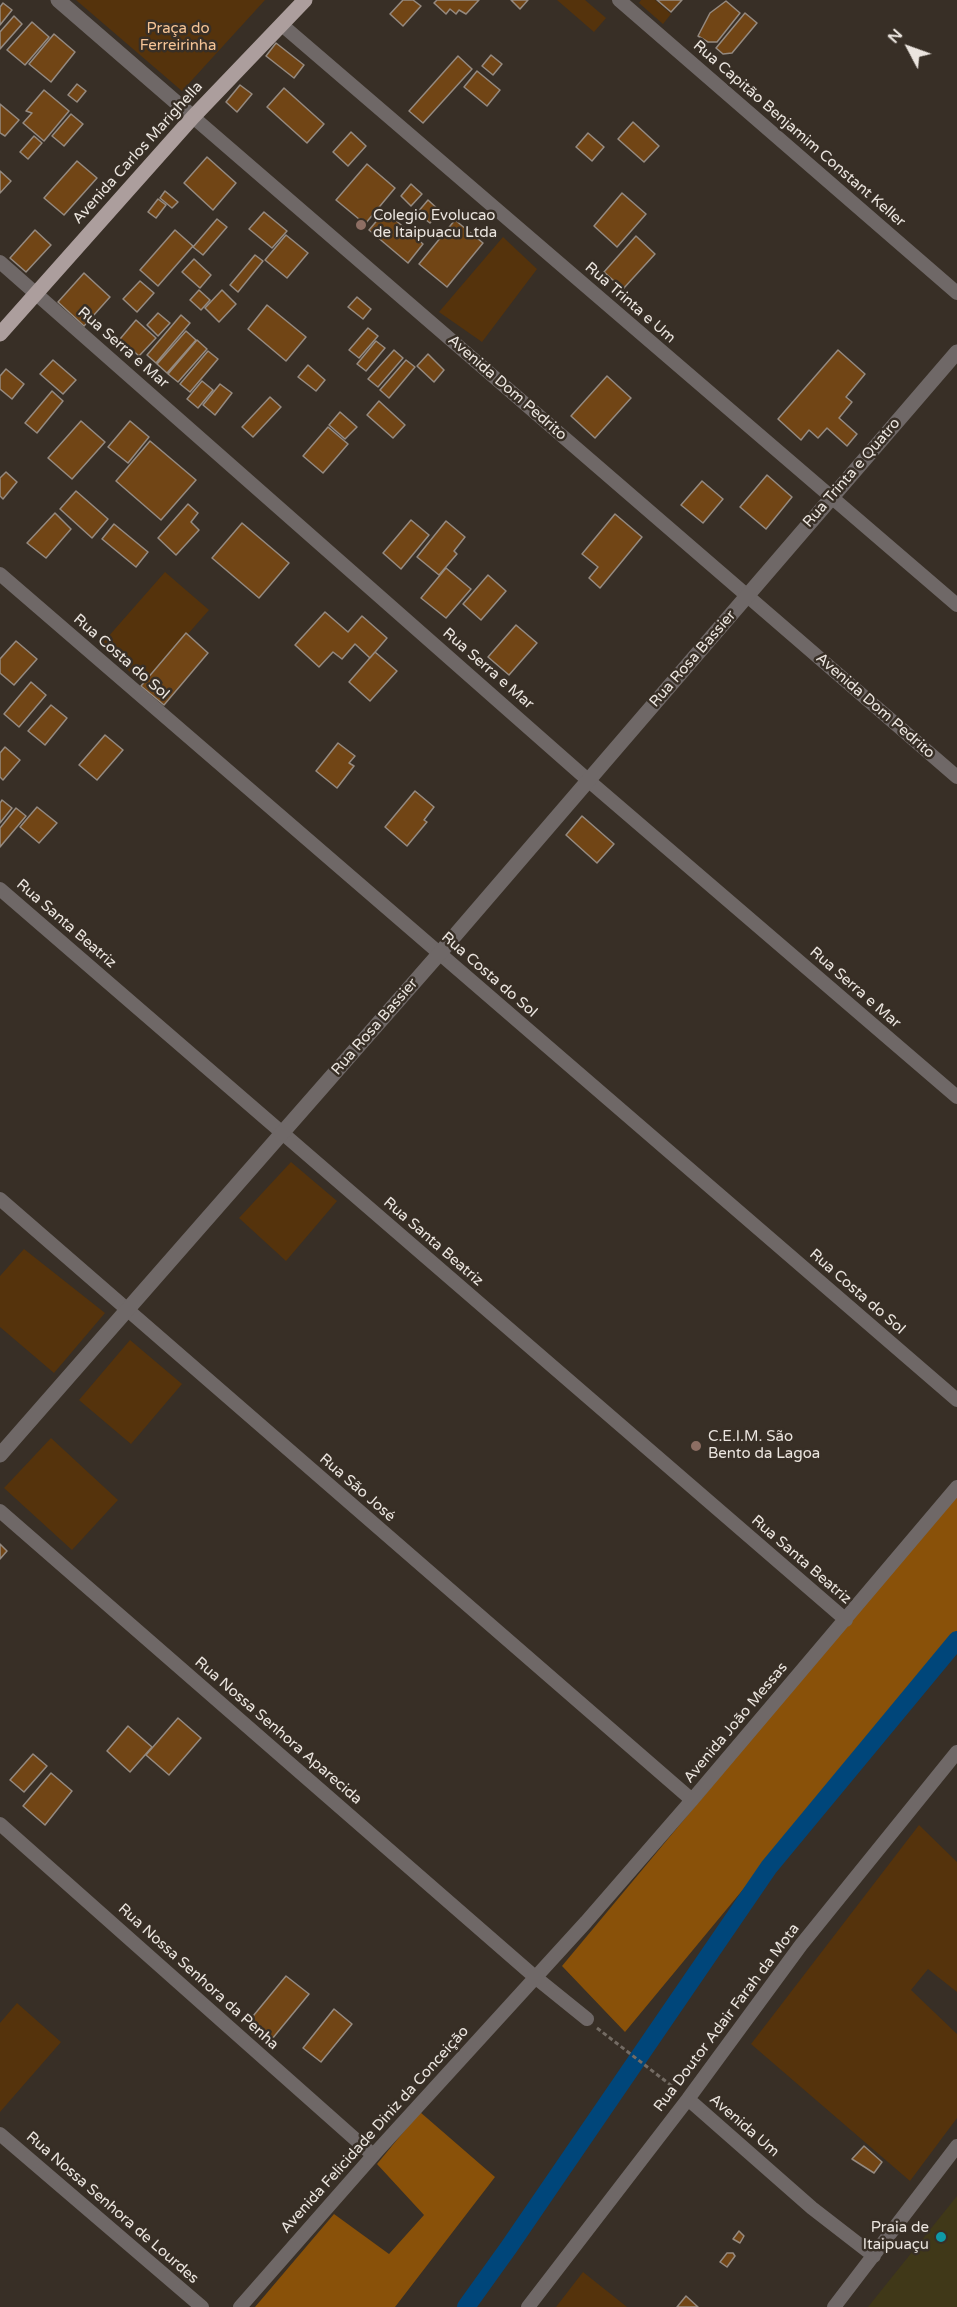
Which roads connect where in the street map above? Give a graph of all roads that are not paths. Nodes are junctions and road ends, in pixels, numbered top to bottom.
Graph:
1 (58, 0) edge
2 (305, 0) edge
3 (619, 0) edge
4 (282, 25) junction
5 (194, 117) junction
6 (0, 262) edge
7 (35, 293) junction
8 (957, 293) edge
9 (0, 334) edge
10 (957, 352) edge
11 (830, 497) junction
12 (0, 574) edge
13 (748, 596) junction
14 (957, 605) edge
15 (957, 777) edge
16 (589, 781) junction
17 (0, 889) edge
18 (439, 954) junction
19 (957, 1097) edge
20 (282, 1134) junction
21 (0, 1199) edge
22 (127, 1311) junction
23 (957, 1400) edge
24 (0, 1455) edge
25 (957, 1487) edge
26 (0, 1511) edge
27 (846, 1620) junction
28 (957, 1752) edge
29 (692, 1800) junction
30 (0, 1824) edge
31 (535, 1977) junction
32 (587, 2019) road end
33 (688, 2099) junction
34 (0, 2134) edge
35 (957, 2146) edge
36 (373, 2155) junction
37 (874, 2256) junction
38 (202, 2307) edge
39 (240, 2307) edge
40 (528, 2307) edge
41 (834, 2307) edge

1 - 5 street, Avenida Dom Pedrito
2 - 4 main road, Avenida Carlos Marighella
3 - 8 street, Rua Capitão Benjamim Constant Keller
4 - 5 main road, Avenida Carlos Marighella
4 - 11 street, Rua Trinta e Um
5 - 7 main road, Avenida Carlos Marighella
5 - 13 street, Avenida Dom Pedrito
6 - 7 street, Rua Serra e Mar
7 - 9 main road, Avenida Carlos Marighella
7 - 16 street, Rua Serra e Mar
10 - 11 street, Rua Trinta e Quatro
11 - 13 street, Rua Trinta e Quatro
11 - 14 street, Rua Trinta e Um
12 - 18 street, Rua Costa do Sol
13 - 15 street, Avenida Dom Pedrito
13 - 16 street, Rua Rosa Bassier
16 - 18 street, Rua Rosa Bassier
16 - 19 street, Rua Serra e Mar
17 - 20 street, Rua Santa Beatriz
18 - 20 street, Rua Rosa Bassier
18 - 23 street, Rua Costa do Sol
20 - 22 street, Rua Rosa Bassier
20 - 27 street, Rua Santa Beatriz
21 - 22 street, Rua São José
22 - 24 street, Rua Rosa Bassier
22 - 29 street, Rua São José
25 - 27 street, Avenida João Messas
26 - 31 street, Rua Nossa Senhora Aparecida
27 - 29 street, Avenida João Messas
28 - 33 street, Rua Doutor Adair Farah da Mota
29 - 31 street, Avenida João Messas
30 - 36 street, Rua Nossa Senhora da Penha
31 - 32 street
31 - 36 street, Avenida Felicidade Diniz da Conceição
33 - 37 street, Avenida Um
33 - 40 street, Rua Doutor Adair Farah da Mota
34 - 38 street, Rua Nossa Senhora de Lourdes
35 - 37 street
36 - 39 street, Avenida Felicidade Diniz da Conceição
37 - 41 street

